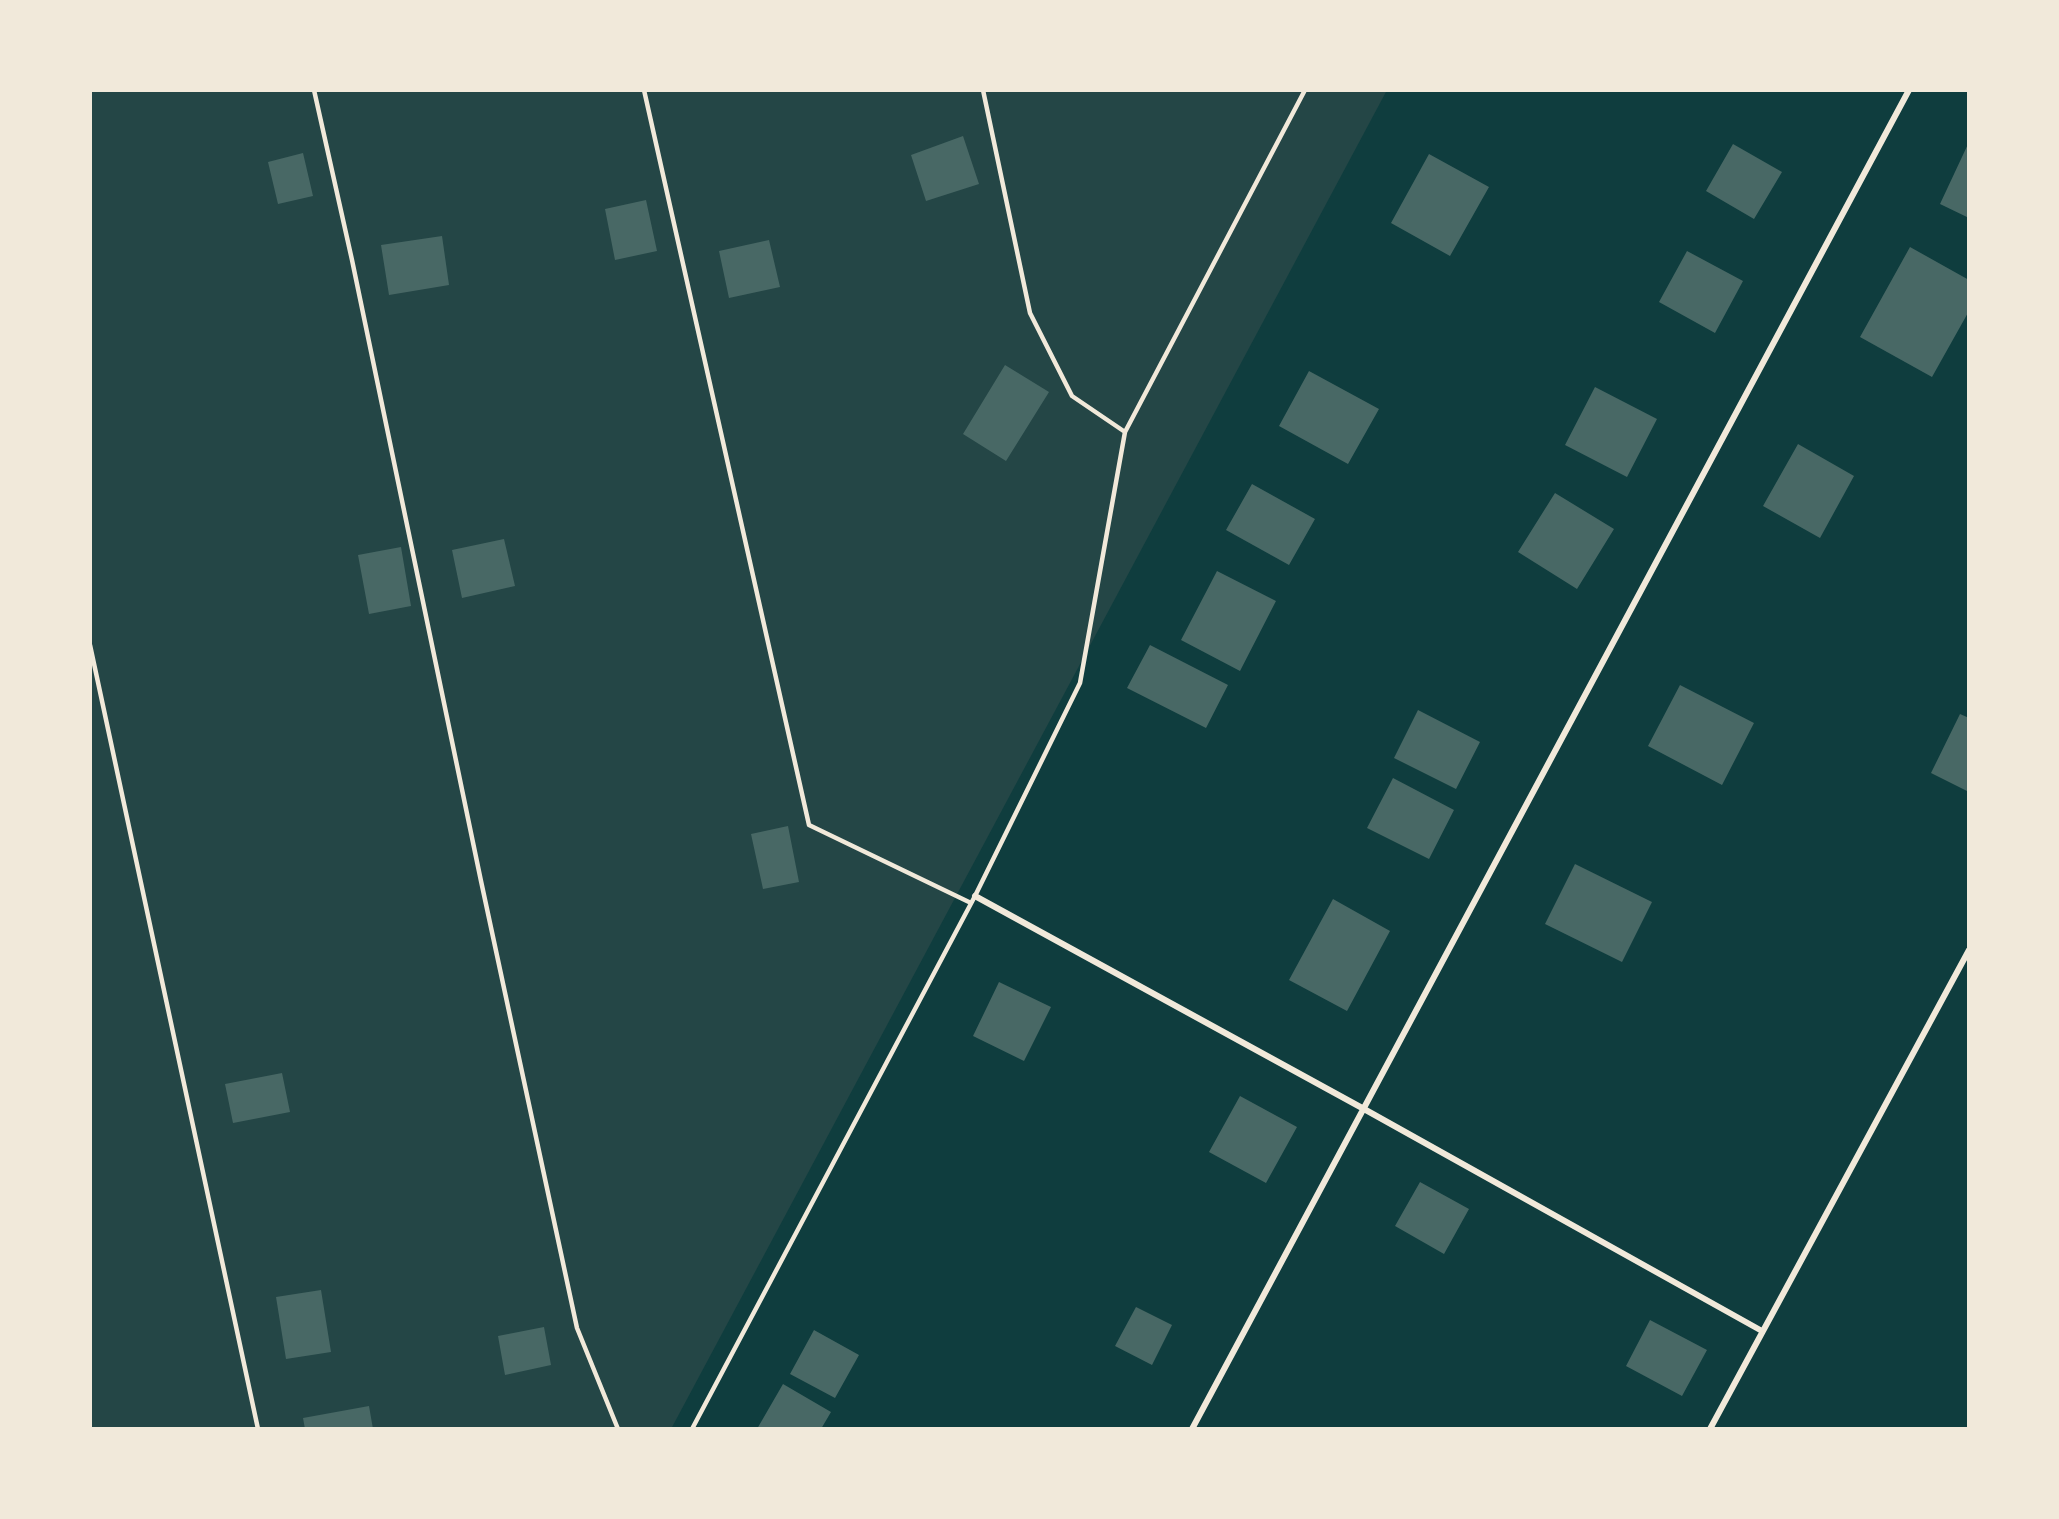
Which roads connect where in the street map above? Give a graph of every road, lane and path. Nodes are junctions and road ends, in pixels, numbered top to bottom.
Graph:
1 (314, 90) edge
2 (644, 90) edge
3 (983, 90) edge
4 (1305, 90) edge
5 (1909, 90) edge
6 (1125, 432) junction
7 (90, 645) edge
8 (975, 896) junction
9 (971, 903) junction
10 (1969, 950) edge
11 (1364, 1109) junction
12 (1762, 1331) junction
13 (258, 1429) edge
14 (618, 1429) edge
15 (692, 1429) edge
16 (1192, 1429) edge
17 (1710, 1429) edge

1 - 14 lane
2 - 9 lane
3 - 6 lane
4 - 6 lane
5 - 11 street
6 - 8 lane
7 - 13 lane
8 - 9 lane
8 - 11 street
9 - 15 lane
10 - 12 street
11 - 12 street
11 - 16 street
12 - 17 street

